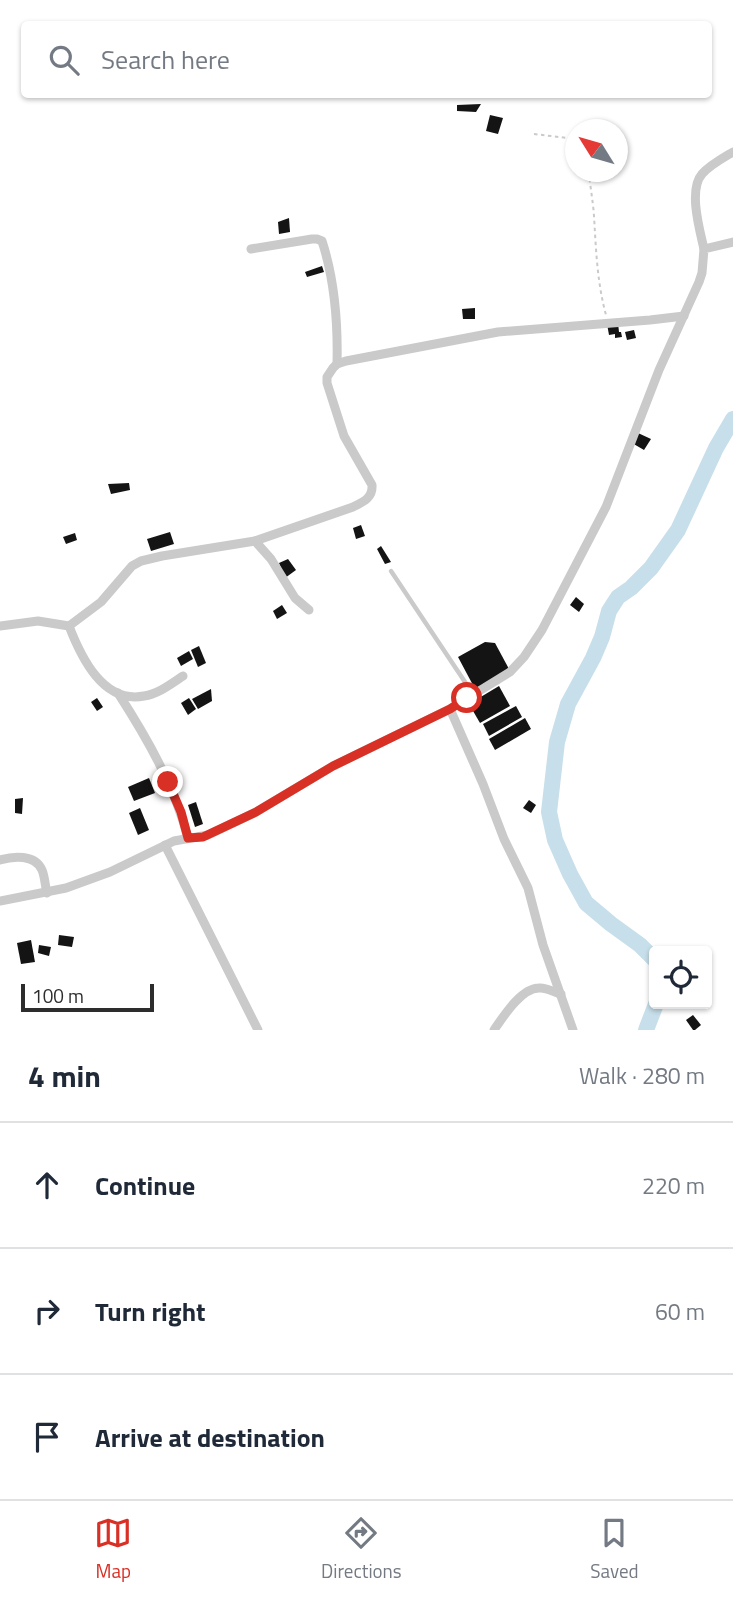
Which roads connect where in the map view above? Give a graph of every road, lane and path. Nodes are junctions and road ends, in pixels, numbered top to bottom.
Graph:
1 (534, 134) dead end
2 (565, 138) edge
3 (733, 152) edge
4 (590, 182) edge
5 (733, 242) edge
6 (251, 249) dead end
7 (704, 249) junction
8 (684, 316) junction
9 (608, 323) junction
10 (337, 365) junction
11 (255, 541) junction
12 (391, 571) dead end
13 (309, 610) dead end
14 (0, 626) edge
15 (69, 626) junction
16 (183, 676) dead end
17 (118, 693) junction
18 (473, 695) junction
19 (450, 709) junction
20 (188, 838) junction
21 (165, 845) junction
22 (0, 860) edge
23 (47, 893) junction
24 (0, 901) edge
25 (561, 994) junction
26 (258, 1030) edge
27 (494, 1030) edge
28 (573, 1030) edge

1 - 2 path
3 - 7 street
4 - 9 path
5 - 7 street
6 - 10 street
7 - 8 street
8 - 9 street
8 - 18 street
9 - 10 street
10 - 11 street
11 - 13 street
11 - 15 street
12 - 18 lane
14 - 15 street
15 - 17 street
16 - 17 street
17 - 20 street
18 - 19 street
19 - 20 street
19 - 25 street
20 - 21 street
21 - 23 street
21 - 26 street
22 - 23 street
23 - 24 street
25 - 27 street
25 - 28 street

